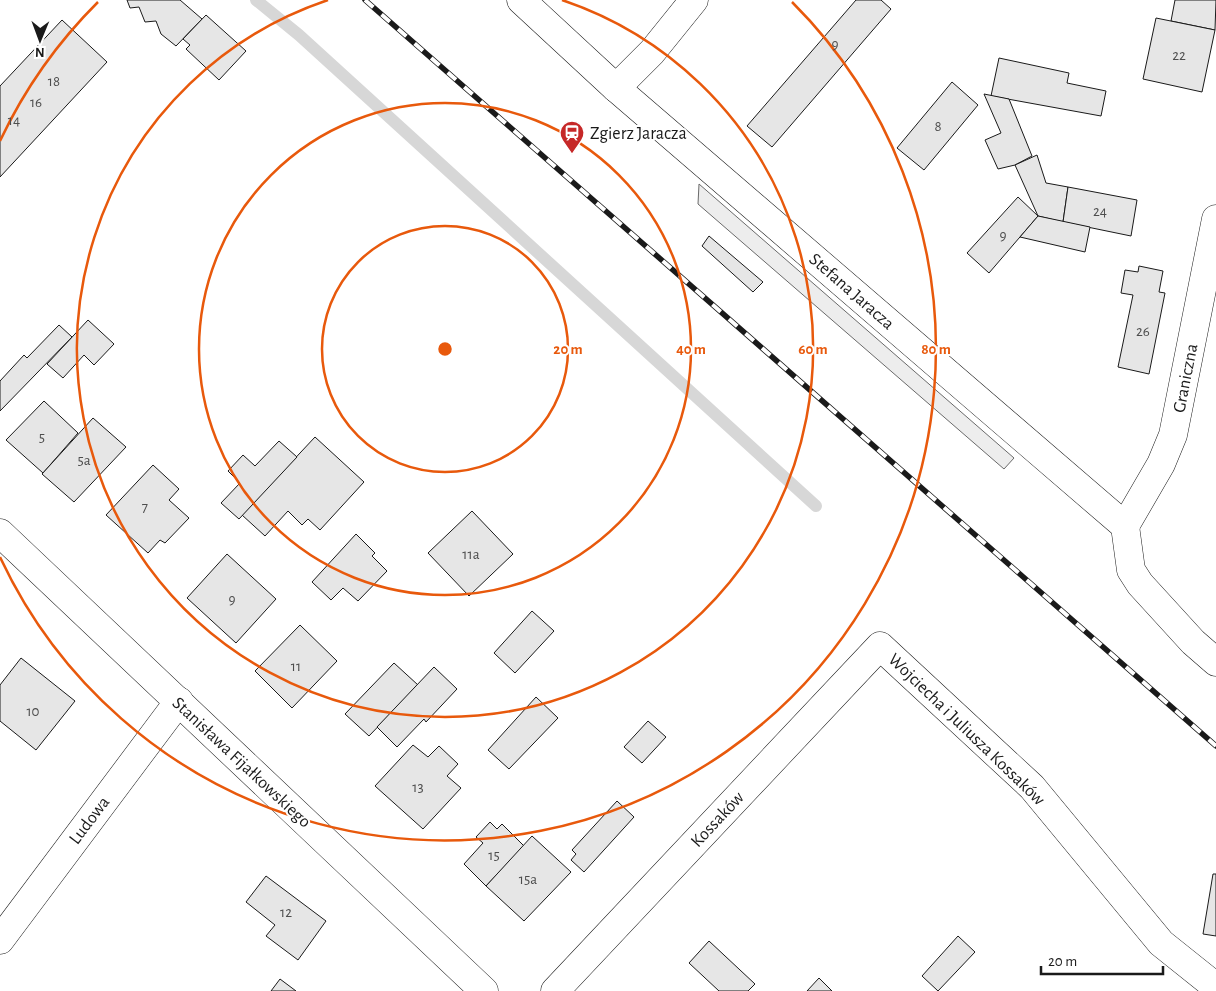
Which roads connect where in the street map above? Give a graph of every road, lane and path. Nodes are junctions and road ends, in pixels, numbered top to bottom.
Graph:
1 (521, 0) edge
2 (694, 0) edge
3 (616, 88) junction
4 (1216, 219) edge
5 (1125, 526) junction
6 (0, 533) edge
7 (880, 646) joint
8 (1216, 662) edge
9 (179, 702) junction
10 (0, 940) edge
11 (1216, 987) edge
12 (484, 991) edge
13 (555, 991) edge

1 - 3 street, Stefana Jaracza
2 - 3 street
3 - 5 street, Stefana Jaracza
4 - 5 street, Graniczna
5 - 8 street
6 - 9 street, Stanisława Fijałkowskiego
7 - 11 street, Wojciecha i Juliusza Kossaków
7 - 13 street, Kossaków
9 - 10 street, Ludowa
9 - 12 street, Stanisława Fijałkowskiego

